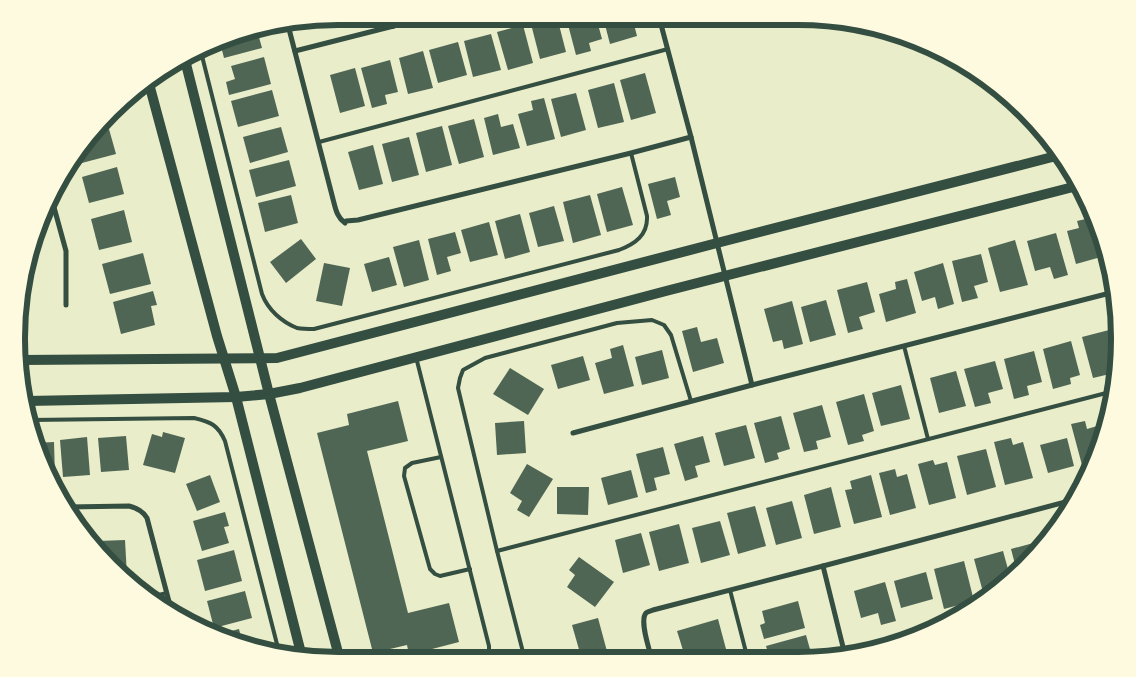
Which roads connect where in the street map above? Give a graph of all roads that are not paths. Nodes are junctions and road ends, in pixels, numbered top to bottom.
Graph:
1 (400, 25) edge
2 (661, 25) edge
3 (393, 27) joint
4 (289, 29) edge
5 (668, 49) junction
6 (295, 51) junction
7 (202, 56) edge
8 (186, 65) edge
9 (150, 88) edge
10 (691, 137) junction
11 (319, 142) junction
12 (630, 153) junction
13 (1053, 157) edge
14 (1072, 187) edge
15 (54, 207) edge
16 (717, 243) junction
17 (725, 276) junction
18 (1107, 294) edge
19 (66, 304) dead end
20 (904, 346) junction
21 (415, 357) junction
22 (223, 358) junction
23 (260, 358) junction
24 (26, 360) edge
25 (752, 385) junction
26 (1106, 393) edge
27 (269, 394) junction
28 (236, 397) junction
29 (31, 401) edge
30 (691, 401) junction
31 (36, 420) edge
32 (573, 432) dead end
33 (928, 439) junction
34 (441, 457) junction
35 (1065, 502) edge
36 (74, 506) edge
37 (497, 551) junction
38 (823, 566) junction
39 (470, 569) junction
40 (730, 590) junction
41 (167, 593) junction
42 (159, 595) edge
43 (169, 602) edge
44 (277, 646) edge
45 (843, 648) edge
46 (300, 649) edge
47 (338, 652) edge
48 (489, 652) edge
49 (524, 652) edge
50 (650, 652) edge
51 (746, 652) edge

1 - 3 street
2 - 5 street
3 - 6 street
4 - 6 street
5 - 10 street
5 - 11 lane
6 - 11 street
7 - 12 lane
8 - 23 main road
9 - 22 main road
10 - 12 street
10 - 16 street
11 - 12 street
13 - 16 main road
14 - 17 main road
15 - 19 street
16 - 17 street
16 - 23 main road
17 - 21 main road
17 - 25 street
18 - 20 street
20 - 25 street
20 - 33 lane
21 - 27 main road
21 - 34 lane
22 - 23 main road
22 - 24 main road
22 - 28 main road
23 - 27 main road
25 - 30 street
26 - 33 lane
27 - 28 main road
27 - 47 main road
28 - 29 main road
28 - 46 main road
30 - 32 street
30 - 37 lane
31 - 44 lane
33 - 37 lane
34 - 39 lane
34 - 39 lane
35 - 38 street
36 - 41 street
37 - 49 lane
38 - 40 street
38 - 45 street
39 - 48 lane
40 - 50 street
40 - 51 lane
41 - 42 lane
41 - 43 street

